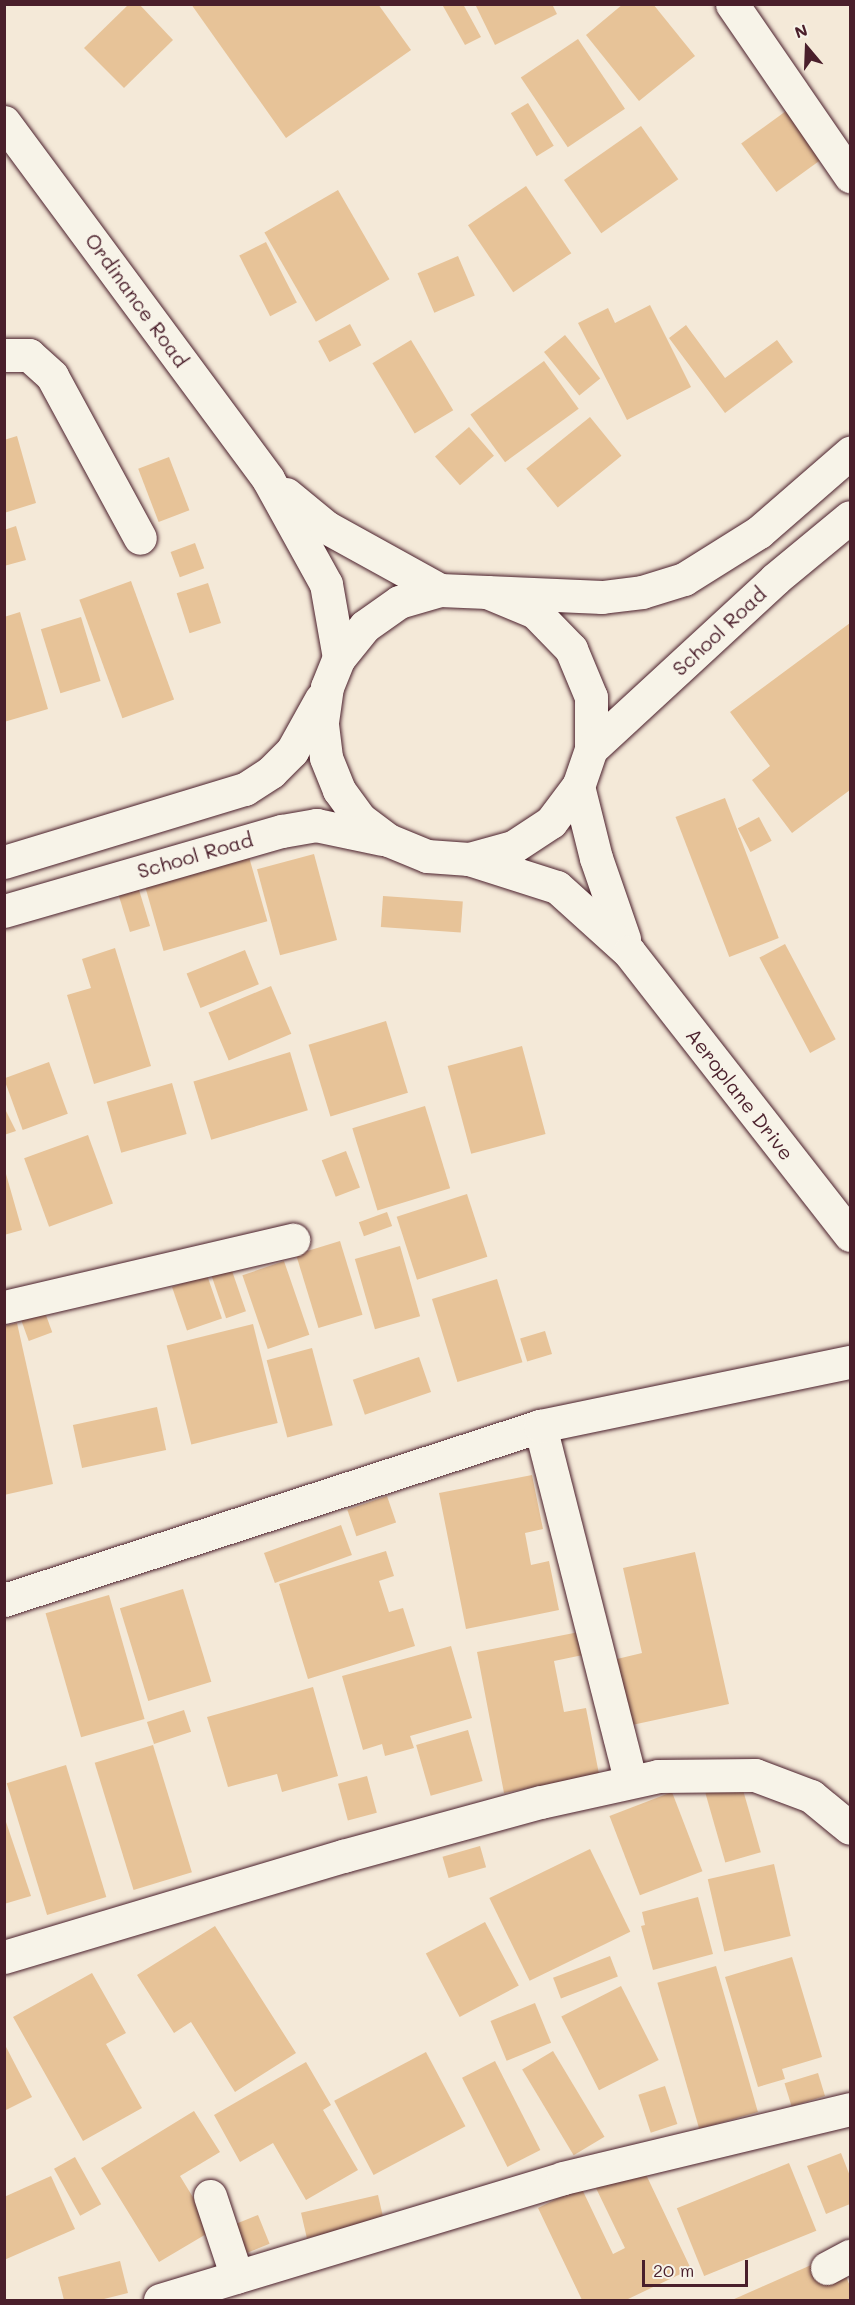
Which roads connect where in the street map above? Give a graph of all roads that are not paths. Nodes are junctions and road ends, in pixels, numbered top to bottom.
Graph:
1 (732, 4) edge
2 (4, 122) edge
3 (850, 176) edge
4 (4, 355) edge
5 (850, 453) edge
6 (268, 479) junction
7 (850, 517) edge
8 (140, 538) dead end
9 (440, 590) junction
10 (487, 592) junction
11 (333, 672) junction
12 (591, 749) junction
13 (578, 786) junction
14 (388, 840) junction
15 (469, 859) junction
16 (4, 862) edge
17 (4, 911) edge
18 (629, 952) junction
19 (850, 1235) edge
20 (292, 1240) dead end
21 (4, 1307) edge
22 (850, 1362) edge
23 (540, 1426) junction
24 (4, 1600) edge
25 (628, 1771) dead end
26 (850, 1828) edge
27 (4, 1957) edge
28 (850, 2109) edge
29 (210, 2196) dead end
30 (237, 2277) junction
31 (160, 2301) edge

1 - 3 street
2 - 6 street, Ordinance Road
4 - 8 street
5 - 10 street
6 - 9 street
6 - 11 street
7 - 12 street, School Road
9 - 10 street
9 - 11 street
10 - 12 street
11 - 14 street
11 - 16 street
12 - 13 street
13 - 15 street
13 - 18 street
14 - 15 street
14 - 17 street, School Road
15 - 18 street
18 - 19 street, Aeroplane Drive
20 - 21 street
22 - 23 street
23 - 24 street
23 - 25 street
26 - 27 street
28 - 30 street
29 - 30 street
30 - 31 street

